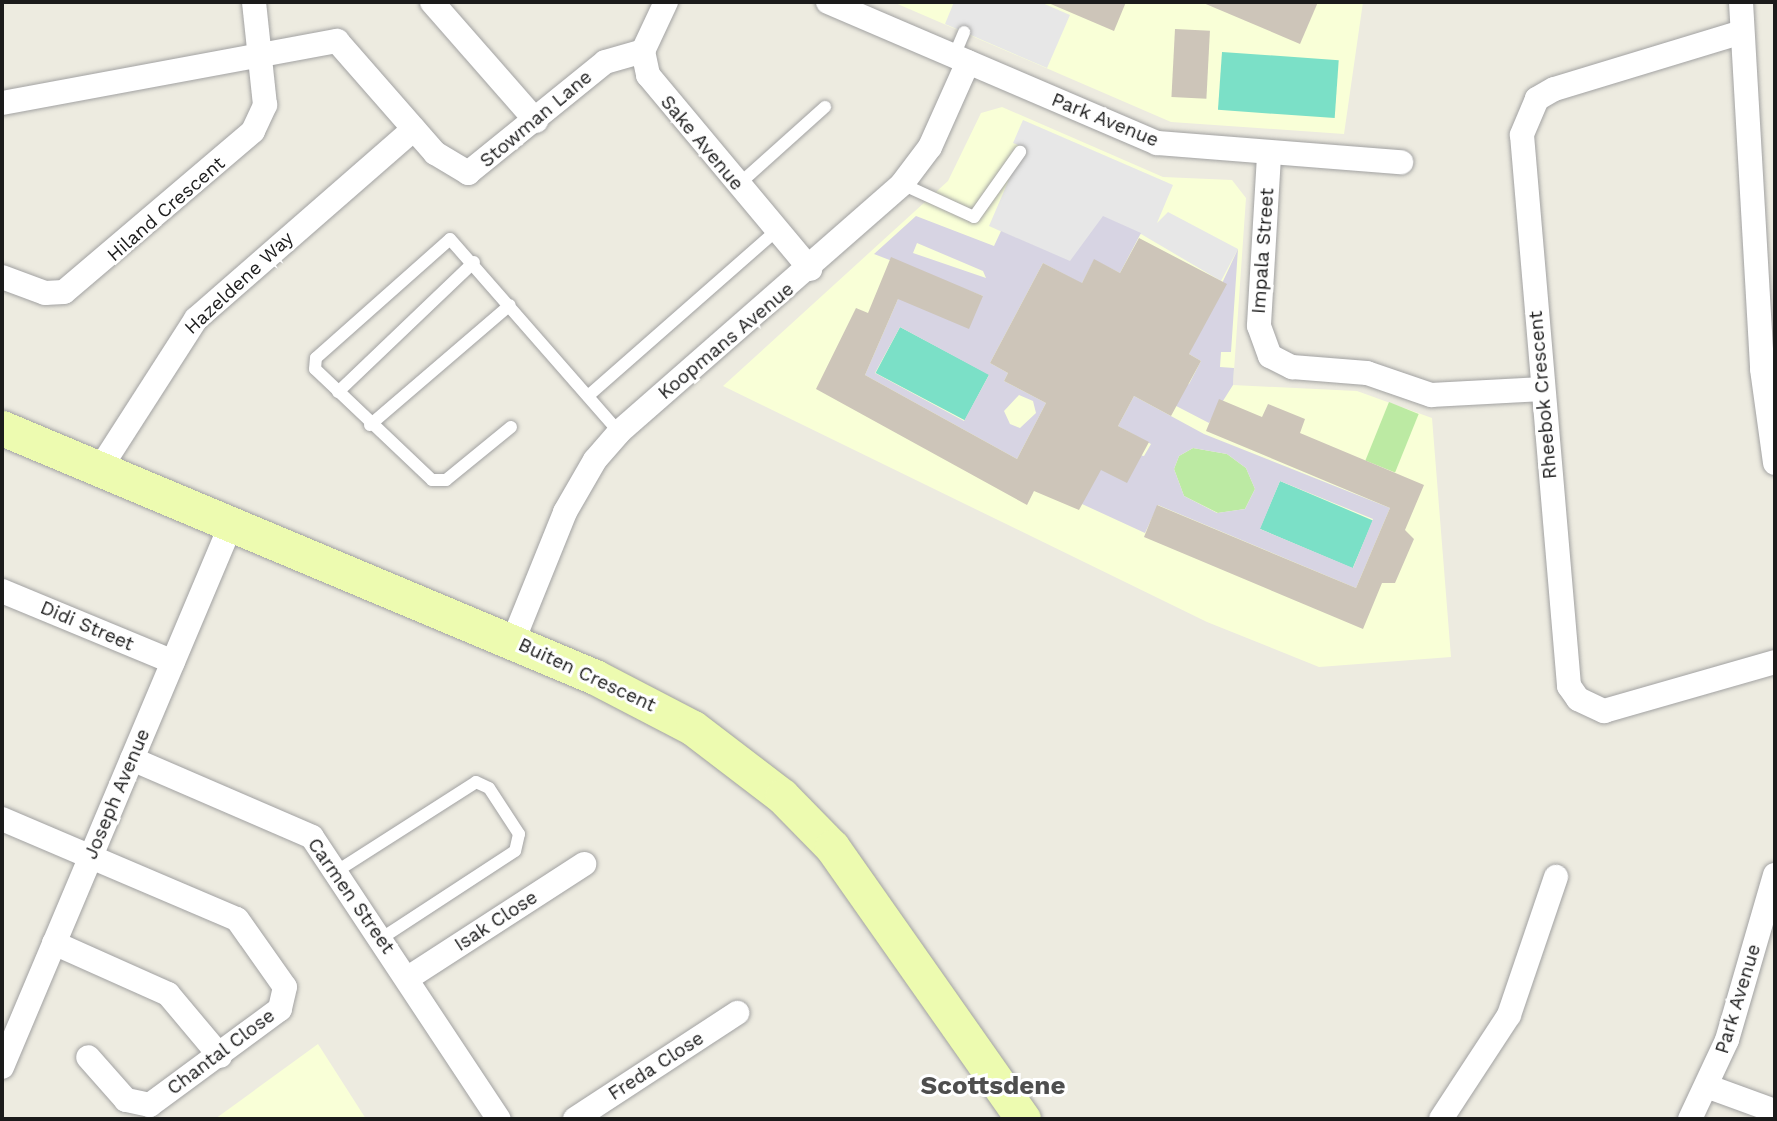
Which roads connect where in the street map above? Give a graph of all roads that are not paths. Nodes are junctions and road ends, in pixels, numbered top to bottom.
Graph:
1 (254, 2) edge
2 (432, 2) edge
3 (666, 2) edge
4 (828, 2) edge
5 (1741, 2) edge
6 (964, 32) dead end
7 (1742, 32) junction
8 (643, 51) junction
9 (258, 55) junction
10 (961, 59) junction
11 (2, 103) edge
12 (825, 107) dead end
13 (536, 121) junction
14 (414, 129) junction
15 (1020, 152) dead end
16 (1269, 156) junction
17 (1401, 162) dead end
18 (902, 184) junction
19 (738, 185) junction
20 (1001, 200) dead end
21 (984, 208) junction
22 (775, 232) junction
23 (474, 262) junction
24 (810, 269) junction
25 (2, 277) edge
26 (510, 305) junction
27 (1769, 368) edge
28 (1543, 390) junction
29 (338, 392) junction
30 (588, 396) junction
31 (370, 425) junction
32 (512, 427) dead end
33 (2, 428) edge
34 (620, 432) junction
35 (1775, 463) edge
36 (102, 467) junction
37 (232, 522) junction
38 (2, 591) edge
39 (513, 641) junction
40 (173, 662) junction
41 (1775, 662) edge
42 (132, 759) junction
43 (2, 819) edge
44 (91, 856) junction
45 (584, 864) dead end
46 (337, 871) junction
47 (1775, 875) edge
48 (1556, 877) dead end
49 (382, 939) junction
50 (54, 943) junction
51 (408, 978) junction
52 (737, 1013) dead end
53 (4, 1056) edge
54 (220, 1056) junction
55 (88, 1057) dead end
56 (1709, 1087) junction
57 (1775, 1111) edge
58 (499, 1119) edge
59 (575, 1119) edge
60 (1023, 1119) edge
61 (1441, 1119) edge
62 (1690, 1119) edge

1 - 9 street, Hiland Crescent
2 - 13 street
3 - 8 street
4 - 10 street, Park Avenue
5 - 7 street
6 - 10 lane
7 - 27 street
7 - 28 street, Rheebok Crescent
8 - 13 street, Stowman Lane
8 - 19 street, Sake Avenue
9 - 11 street
9 - 14 street
9 - 25 street, Hiland Crescent
10 - 16 street, Park Avenue
10 - 18 street, Koopmans Avenue
12 - 19 lane
13 - 14 street, Stowman Lane
14 - 36 street, Hazeldene Way
15 - 21 lane
16 - 17 street, Park Avenue
16 - 28 street, Impala Street
18 - 21 lane
18 - 24 street, Koopmans Avenue
19 - 22 street, Sake Avenue
20 - 21 lane
22 - 24 street, Sake Avenue
22 - 30 lane
23 - 26 lane
23 - 29 lane
23 - 29 lane
24 - 34 street, Koopmans Avenue
26 - 30 lane
26 - 31 lane
27 - 35 street
28 - 41 street, Rheebok Crescent
29 - 31 lane
30 - 34 lane
31 - 32 lane
33 - 36 street, Buiten Crescent
34 - 39 street, Koopmans Avenue
36 - 37 street, Buiten Crescent
37 - 39 street, Buiten Crescent
37 - 40 street, Joseph Avenue
38 - 40 street, Didi Street
39 - 60 street, Buiten Crescent
40 - 42 street, Joseph Avenue
42 - 44 street, Joseph Avenue
42 - 46 street, Carmen Street
43 - 44 street, Chantal Close
44 - 50 street, Joseph Avenue
44 - 54 street, Chantal Close
45 - 51 street, Isak Close
46 - 49 street, Carmen Street
46 - 49 lane
47 - 56 street, Park Avenue
48 - 61 street
49 - 51 street, Carmen Street
50 - 53 street, Joseph Avenue
50 - 54 street
51 - 58 street, Carmen Street
52 - 59 street, Freda Close
54 - 55 street, Chantal Close
56 - 57 street
56 - 62 street, Park Avenue

